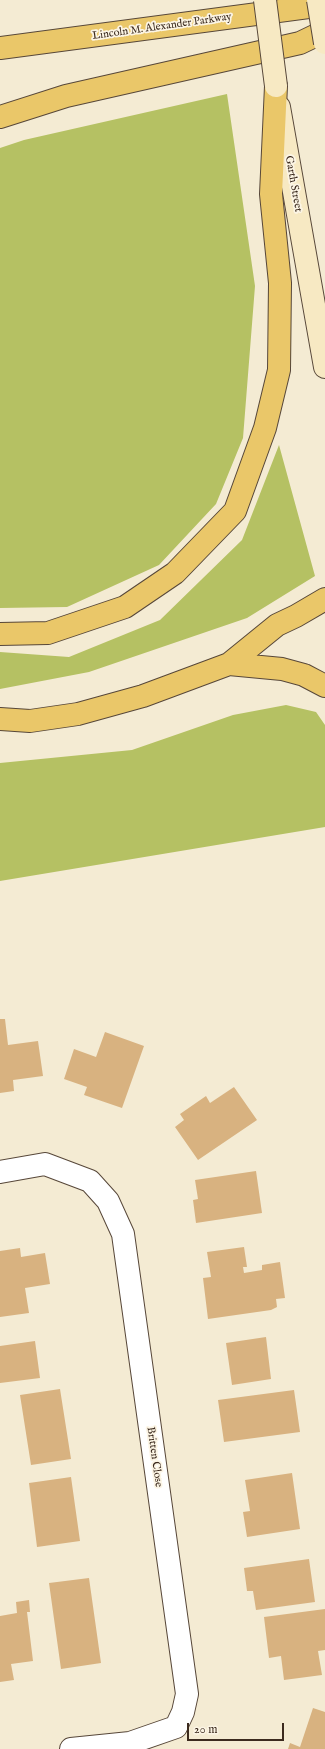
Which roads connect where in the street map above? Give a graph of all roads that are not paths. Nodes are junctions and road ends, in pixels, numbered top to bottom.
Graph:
1 (265, 0) edge
2 (318, 0) edge
3 (325, 5) edge
4 (325, 31) edge
5 (325, 43) edge
6 (0, 48) edge
7 (276, 86) junction
8 (0, 117) edge
9 (325, 367) edge
10 (325, 599) edge
11 (0, 634) edge
12 (229, 664) junction
13 (325, 686) edge
14 (0, 719) edge
15 (0, 1172) edge
16 (71, 1749) edge

1 - 7 main road, Garth Street, bridge
2 - 5 main road, bridge
3 - 6 highway, Lincoln M. Alexander Parkway
4 - 8 highway
7 - 9 main road, Garth Street
7 - 11 highway
10 - 12 highway
12 - 13 highway
12 - 14 highway
15 - 16 street, Britten Close

